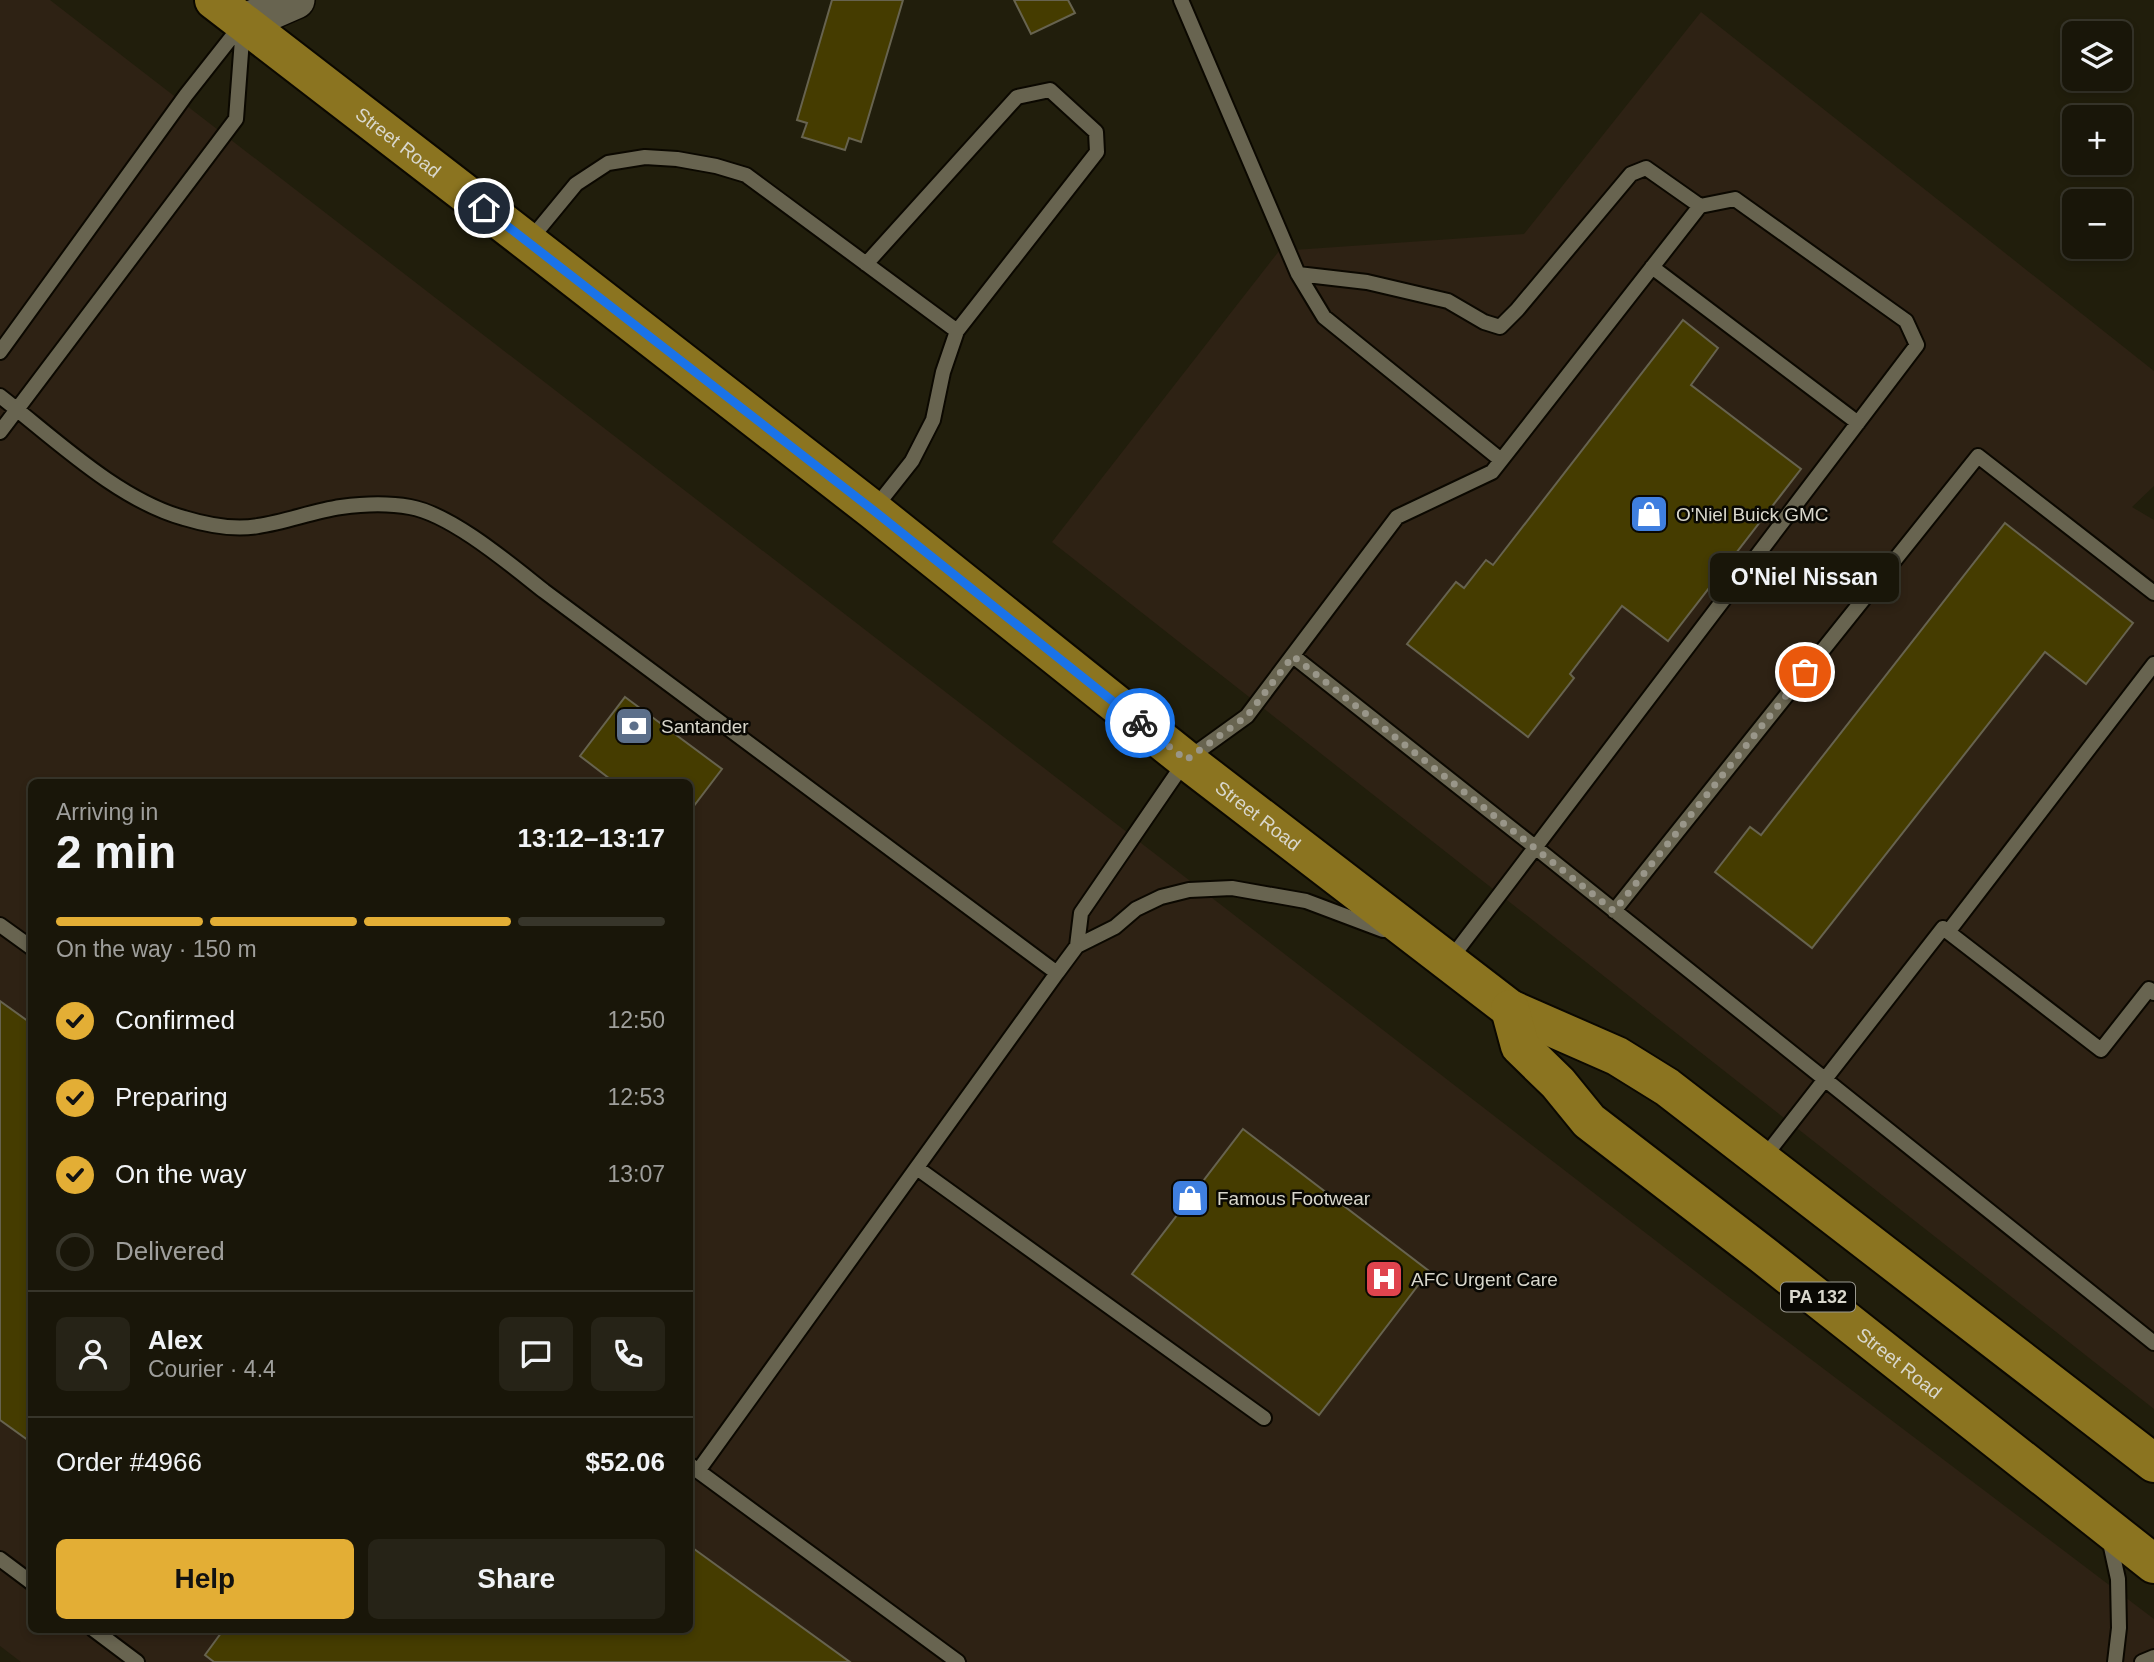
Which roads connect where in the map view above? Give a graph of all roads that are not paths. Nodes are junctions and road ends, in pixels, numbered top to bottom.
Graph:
1 (296, 0) edge
2 (1181, 0) edge
3 (228, 11) edge
4 (1700, 206) junction
5 (528, 242) junction
6 (866, 264) junction
7 (1652, 267) junction
8 (1298, 274) junction
9 (957, 331) junction
10 (0, 352) edge
11 (0, 396) edge
12 (17, 409) junction
13 (1858, 423) junction
14 (0, 432) edge
15 (1502, 460) junction
16 (873, 510) junction
17 (2154, 593) edge
18 (1293, 656) junction
19 (2154, 664) edge
20 (1186, 760) junction
21 (1535, 847) junction
22 (1614, 911) junction
23 (0, 925) edge
24 (1948, 932) junction
25 (28, 945) edge
26 (1077, 946) junction
27 (1442, 957) junction
28 (1057, 973) junction
29 (2152, 988) edge
30 (1510, 1009) junction
31 (1824, 1079) junction
32 (1762, 1160) junction
33 (917, 1168) junction
34 (2154, 1342) edge
35 (1264, 1418) dead end
36 (2154, 1463) edge
37 (694, 1468) edge
38 (2107, 1526) junction
39 (0, 1559) edge
40 (2154, 1564) edge
41 (28, 1580) edge
42 (98, 1633) edge
43 (2154, 1657) edge
44 (137, 1662) edge
45 (958, 1662) edge
46 (2115, 1662) edge
47 (2142, 1662) edge

1 - 3 street
2 - 8 lane
3 - 5 main road, Street Road
3 - 10 lane
3 - 12 lane
4 - 7 lane
4 - 8 lane
4 - 13 lane
5 - 6 lane
5 - 16 main road, Street Road
6 - 9 lane
6 - 9 lane
7 - 13 lane
7 - 15 lane
8 - 15 lane
9 - 16 lane
11 - 12 lane
12 - 14 lane
12 - 28 lane
13 - 21 lane
15 - 18 lane
16 - 20 main road, Street Road
17 - 22 lane
18 - 20 lane
18 - 21 lane
19 - 24 lane
20 - 26 lane
20 - 27 main road, Street Road
21 - 22 lane
21 - 27 lane
22 - 31 lane
23 - 25 lane
24 - 29 lane
24 - 31 lane
26 - 27 lane
26 - 28 lane
27 - 30 main road, Street Road
28 - 33 lane
30 - 32 main road, Street Road
30 - 38 main road, Street Road / PA 132
31 - 32 lane
31 - 34 lane
32 - 36 main road, Street Road
33 - 35 lane
33 - 37 lane
37 - 45 lane
38 - 40 main road, Street Road / PA 132
38 - 46 lane
39 - 41 lane
42 - 44 lane
43 - 47 lane

